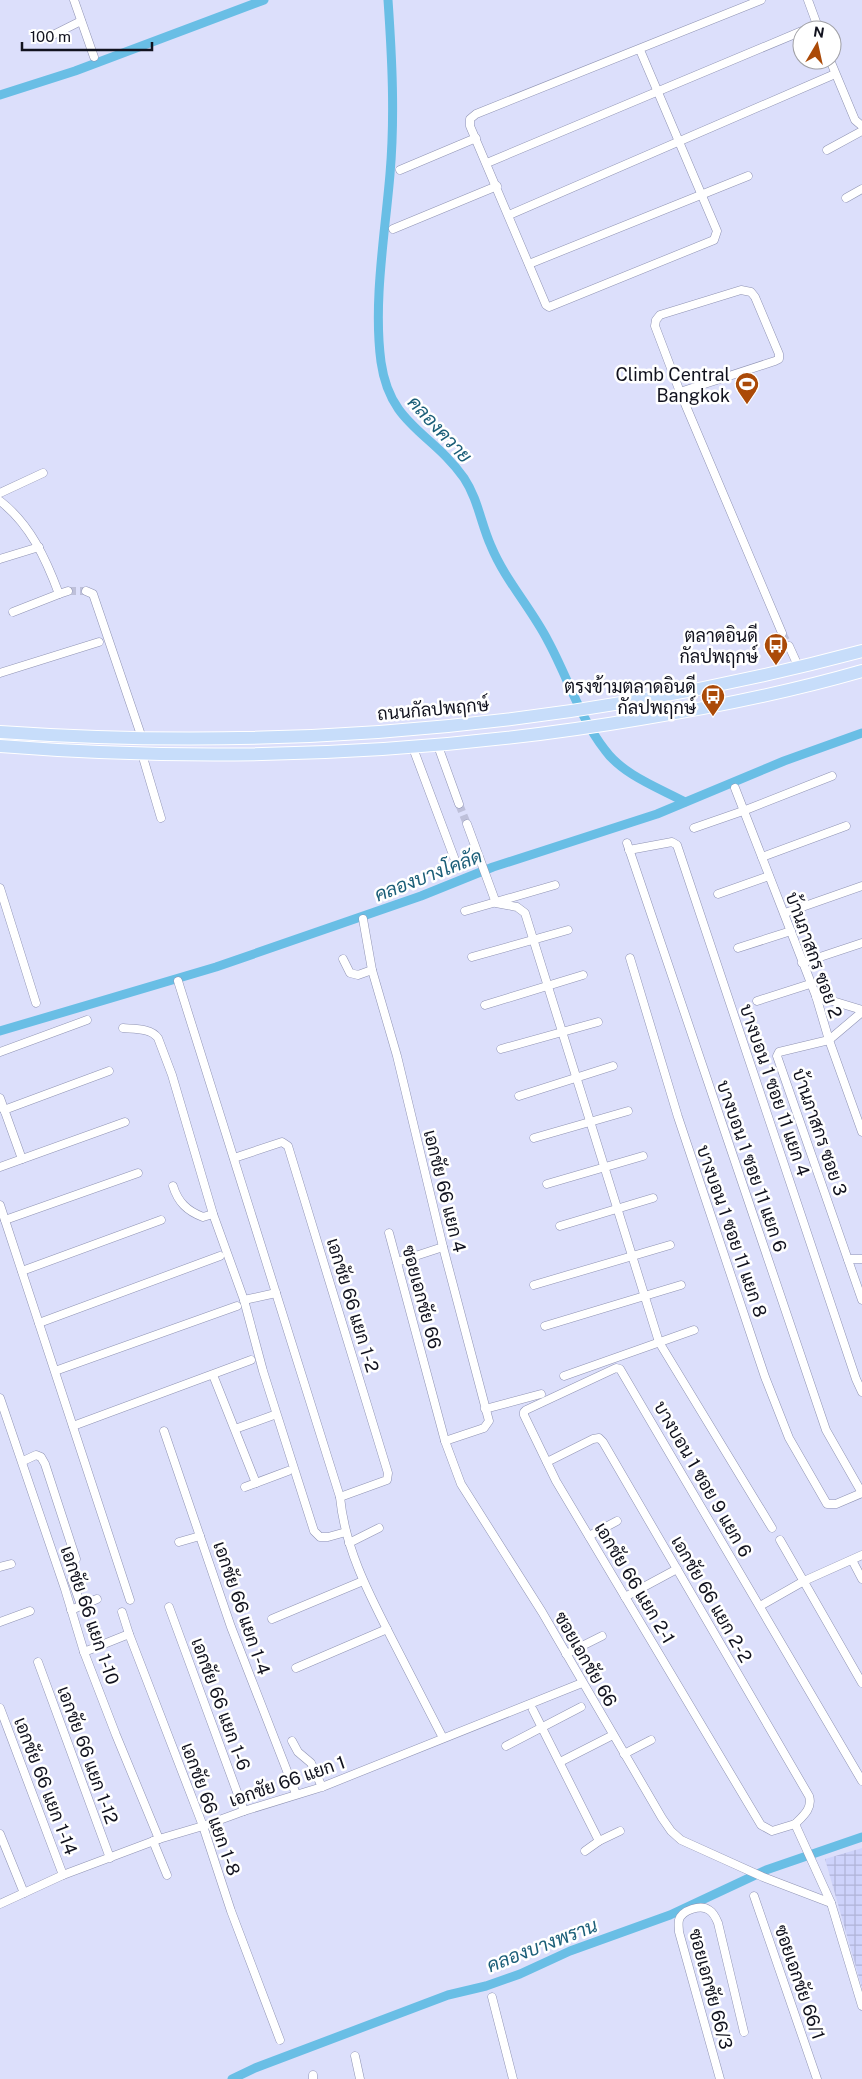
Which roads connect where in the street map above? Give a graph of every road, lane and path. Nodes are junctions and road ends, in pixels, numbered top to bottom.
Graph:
1 (74, 0) edge
2 (761, 0) edge
3 (808, 0) edge
4 (815, 20) edge
5 (81, 21) junction
6 (53, 35) dead end
7 (792, 35) edge
8 (640, 50) junction
9 (94, 57) dead end
10 (834, 70) edge
11 (835, 74) junction
12 (658, 92) junction
13 (862, 126) edge
14 (862, 131) edge
15 (476, 138) junction
16 (679, 141) junction
17 (827, 150) dead end
18 (487, 163) junction
19 (400, 170) dead end
20 (748, 176) dead end
21 (497, 186) junction
22 (862, 189) edge
23 (701, 195) junction
24 (846, 198) dead end
25 (509, 215) junction
26 (393, 229) dead end
27 (530, 264) junction
28 (680, 392) junction
29 (43, 473) dead end
30 (0, 493) edge
31 (0, 501) edge
32 (39, 547) junction
33 (0, 559) edge
34 (68, 591) tunnel mouth
35 (86, 591) dead end
36 (58, 594) junction
37 (13, 612) dead end
38 (782, 633) tunnel mouth
39 (99, 642) dead end
40 (789, 646) tunnel mouth
41 (862, 651) edge
42 (798, 668) junction
43 (862, 671) edge
44 (0, 673) edge
45 (0, 732) edge
46 (142, 738) junction
47 (0, 746) edge
48 (438, 746) junction
49 (413, 748) junction
50 (142, 754) junction
51 (832, 776) dead end
52 (735, 788) dead end
53 (459, 804) tunnel mouth
54 (743, 811) junction
55 (161, 818) dead end
56 (467, 824) tunnel mouth
57 (846, 826) dead end
58 (694, 828) dead end
59 (628, 846) joint
60 (762, 857) junction
61 (454, 860) dead end
62 (769, 876) junction
63 (555, 885) dead end
64 (862, 886) edge
65 (0, 888) edge
66 (718, 894) dead end
67 (496, 903) junction
68 (465, 911) dead end
69 (785, 913) junction
70 (363, 919) dead end
71 (568, 930) dead end
72 (791, 931) junction
73 (534, 940) junction
74 (862, 942) edge
75 (738, 948) dead end
76 (472, 957) dead end
77 (630, 958) dead end
78 (343, 959) dead end
79 (802, 963) junction
80 (372, 970) junction
81 (583, 975) dead end
82 (178, 981) dead end
83 (548, 984) junction
84 (810, 984) junction
85 (816, 996) junction
86 (757, 1001) dead end
87 (36, 1003) dead end
88 (486, 1005) dead end
89 (862, 1011) edge
90 (87, 1020) dead end
91 (598, 1022) dead end
92 (123, 1028) dead end
93 (562, 1032) junction
94 (829, 1040) junction
95 (501, 1049) dead end
96 (0, 1052) edge
97 (612, 1066) dead end
98 (110, 1071) dead end
99 (576, 1078) junction
100 (518, 1096) dead end
101 (0, 1098) edge
102 (4, 1110) junction
103 (628, 1111) dead end
104 (126, 1122) dead end
105 (590, 1122) junction
106 (862, 1132) edge
107 (534, 1138) dead end
108 (643, 1156) dead end
109 (234, 1158) junction
110 (22, 1159) junction
111 (0, 1167) edge
112 (604, 1167) junction
113 (138, 1173) dead end
114 (547, 1184) dead end
115 (173, 1186) dead end
116 (653, 1198) dead end
117 (0, 1205) edge
118 (617, 1209) junction
119 (213, 1214) junction
120 (5, 1220) junction
121 (161, 1220) dead end
122 (560, 1226) dead end
123 (389, 1233) dead end
124 (670, 1245) dead end
125 (443, 1247) junction
126 (220, 1256) dead end
127 (632, 1256) junction
128 (848, 1259) junction
129 (862, 1259) edge
130 (397, 1262) junction
131 (22, 1271) junction
132 (534, 1285) dead end
133 (682, 1285) dead end
134 (276, 1293) junction
135 (643, 1296) junction
136 (244, 1300) junction
137 (862, 1300) edge
138 (237, 1306) dead end
139 (39, 1323) junction
140 (545, 1326) dead end
141 (694, 1330) dead end
142 (659, 1342) junction
143 (251, 1360) dead end
144 (618, 1368) joint
145 (55, 1372) junction
146 (213, 1375) junction
147 (564, 1376) dead end
148 (862, 1392) edge
149 (541, 1394) dead end
150 (0, 1398) edge
151 (485, 1408) junction
152 (274, 1415) dead end
153 (73, 1426) junction
154 (235, 1430) junction
155 (164, 1431) dead end
156 (445, 1441) junction
157 (23, 1461) junction
158 (547, 1462) junction
159 (288, 1471) dead end
160 (256, 1483) junction
161 (245, 1487) dead end
162 (862, 1493) edge
163 (340, 1497) junction
164 (617, 1521) dead end
165 (379, 1528) dead end
166 (772, 1528) dead end
167 (346, 1532) junction
168 (200, 1536) junction
169 (589, 1536) junction
170 (780, 1540) dead end
171 (179, 1542) dead end
172 (349, 1543) junction
173 (862, 1555) edge
174 (76, 1559) dead end
175 (852, 1560) junction
176 (11, 1564) dead end
177 (0, 1567) edge
178 (677, 1569) junction
179 (862, 1578) edge
180 (72, 1580) dead end
181 (363, 1581) junction
182 (804, 1581) junction
183 (625, 1597) junction
184 (97, 1599) dead end
185 (130, 1600) dead end
186 (81, 1605) junction
187 (760, 1606) junction
188 (169, 1607) dead end
189 (72, 1610) junction
190 (30, 1611) dead end
191 (122, 1612) dead end
192 (272, 1619) dead end
193 (0, 1622) edge
194 (386, 1629) junction
195 (129, 1634) junction
196 (602, 1636) dead end
197 (84, 1652) junction
198 (566, 1654) junction
199 (38, 1662) dead end
200 (296, 1668) dead end
201 (582, 1682) junction
202 (862, 1682) edge
203 (581, 1707) dead end
204 (0, 1708) edge
205 (533, 1710) dead end
206 (542, 1727) junction
207 (613, 1735) junction
208 (443, 1738) junction
209 (651, 1740) dead end
210 (292, 1741) dead end
211 (506, 1746) dead end
212 (624, 1754) junction
213 (560, 1762) junction
214 (862, 1781) edge
215 (322, 1787) junction
216 (296, 1794) junction
217 (244, 1811) junction
218 (795, 1824) junction
219 (203, 1826) junction
220 (620, 1831) dead end
221 (0, 1834) edge
222 (156, 1840) junction
223 (599, 1841) junction
224 (585, 1851) dead end
225 (110, 1858) junction
226 (63, 1875) junction
227 (167, 1875) dead end
228 (24, 1893) junction
229 (754, 1896) dead end
230 (831, 1903) junction
231 (0, 1904) edge
232 (492, 1997) dead end
233 (862, 2006) edge
234 (744, 2032) dead end
235 (280, 2040) dead end
236 (356, 2056) dead end
237 (360, 2079) edge
238 (514, 2079) edge
239 (720, 2079) edge
240 (818, 2079) edge

1 - 5 street
2 - 8 street
3 - 4 street
5 - 6 street
5 - 9 street
7 - 12 street
8 - 12 street
8 - 15 street
10 - 11 street
11 - 13 street
11 - 16 street
12 - 16 street
12 - 18 street
14 - 17 street
15 - 18 street
15 - 19 street
16 - 23 street
16 - 25 street
18 - 21 street
20 - 23 street
21 - 25 street
21 - 26 street
22 - 24 street
23 - 27 street
23 - 27 street
25 - 27 street
28 - 28 street
28 - 38 street
29 - 30 street
31 - 32 street
32 - 33 street
32 - 36 street
34 - 36 street
35 - 46 street
36 - 37 street
39 - 44 street
40 - 42 street
41 - 42 main road, ถนนกัลปพฤกษ์
42 - 46 main road, ถนนกัลปพฤกษ์
43 - 48 main road, ถนนกัลปพฤกษ์
45 - 46 main road, ถนนกัลปพฤกษ์
47 - 50 main road, ถนนกัลปพฤกษ์
48 - 49 main road, ถนนกัลปพฤกษ์
48 - 53 street
49 - 50 main road, ถนนกัลปพฤกษ์
49 - 61 street
50 - 55 street
51 - 54 street
52 - 54 street, บ้านภาสกร ซอย 2
54 - 58 street
54 - 60 street, บ้านภาสกร ซอย 2
56 - 67 street
57 - 60 street
59 - 148 street, บางบอน 1 ซอย 11 แยก 4
59 - 162 street, บางบอน 1 ซอย 11 แยก 6
60 - 62 street, บ้านภาสกร ซอย 2
62 - 66 street
62 - 69 street, บ้านภาสกร ซอย 2
63 - 67 street
64 - 69 street
65 - 87 street
67 - 68 street
67 - 73 street
69 - 72 street, บ้านภาสกร ซอย 2
70 - 80 street, เอกชัย 66 แยก 4
71 - 73 street
72 - 75 street
72 - 79 street, บ้านภาสกร ซอย 2
73 - 76 street
73 - 83 street
74 - 79 street
77 - 162 street, บางบอน 1 ซอย 11 แยก 8
78 - 80 street
79 - 84 street, บ้านภาสกร ซอย 2
80 - 125 street, เอกชัย 66 แยก 4
81 - 83 street
82 - 109 street
83 - 88 street
83 - 93 street
84 - 85 street, บ้านภาสกร ซอย 2
84 - 86 street
85 - 89 street
85 - 94 street, บ้านภาสกร ซอย 2
89 - 94 street
90 - 96 street
91 - 93 street
92 - 119 street
93 - 95 street
93 - 99 street
94 - 106 street, บ้านภาสกร ซอย 2
94 - 128 street, บ้านภาสกร ซอย 3
97 - 99 street
98 - 102 street
99 - 100 street
99 - 105 street
101 - 102 street
102 - 110 street
103 - 105 street
104 - 110 street
105 - 107 street
105 - 112 street
108 - 112 street
109 - 134 street
109 - 163 street, เอกชัย 66 แยก 1-2
110 - 111 street
112 - 114 street
112 - 118 street
113 - 120 street
115 - 119 street
116 - 118 street
117 - 120 street
118 - 122 street
118 - 127 street
119 - 136 street
120 - 131 street
121 - 131 street
123 - 130 street, ซอยเอกชัย 66
124 - 127 street
125 - 130 street
125 - 151 street, เอกชัย 66 แยก 4
126 - 139 street
127 - 132 street
127 - 135 street
128 - 129 street
128 - 137 street, บ้านภาสกร ซอย 3
130 - 156 street, ซอยเอกชัย 66
131 - 139 street
133 - 135 street
134 - 136 street
134 - 163 street
135 - 140 street
135 - 142 street
136 - 167 street
138 - 145 street
139 - 145 street
141 - 142 street
142 - 147 street
142 - 166 street
143 - 146 street
144 - 158 street, เอกชัย 66 แยก 2-1
144 - 187 street, บางบอน 1 ซอย 9 แยก 6
145 - 153 street
146 - 153 street
146 - 154 street
149 - 151 street
150 - 157 street, เอกชัย 66 แยก 1-10
151 - 156 street, เอกชัย 66 แยก 4
152 - 154 street
153 - 185 street
154 - 160 street
155 - 168 street, เอกชัย 66 แยก 1-4
156 - 198 street, ซอยเอกชัย 66
157 - 174 street
157 - 189 street, เอกชัย 66 แยก 1-10
158 - 169 street, เอกชัย 66 แยก 2-1
158 - 178 street, เอกชัย 66 แยก 2-2
159 - 160 street
160 - 161 street
163 - 167 street
164 - 169 street
165 - 172 street
167 - 172 street
168 - 171 street
168 - 216 street, เอกชัย 66 แยก 1-4
169 - 183 street, เอกชัย 66 แยก 2-1
170 - 182 street
172 - 181 street
173 - 175 street
175 - 179 street
175 - 182 street
176 - 177 street
178 - 183 street
178 - 218 street, เอกชัย 66 แยก 2-2
180 - 186 street
181 - 192 street
181 - 194 street
182 - 187 street
182 - 202 street
183 - 218 street, เอกชัย 66 แยก 2-1
184 - 186 street
186 - 189 street
187 - 214 street, บางบอน 1 ซอย 9 แยก 6
188 - 217 street, เอกชัย 66 แยก 1-6
189 - 197 street, เอกชัย 66 แยก 1-10
190 - 193 street
191 - 195 street, เอกชัย 66 แยก 1-8
194 - 200 street
194 - 208 street
195 - 197 street
195 - 219 street, เอกชัย 66 แยก 1-8
196 - 198 street
197 - 222 street, เอกชัย 66 แยก 1-10
198 - 201 street, ซอยเอกชัย 66
199 - 225 street, เอกชัย 66 แยก 1-12
201 - 207 street, ซอยเอกชัย 66
201 - 208 street, เอกชัย 66 แยก 1
203 - 206 street
204 - 226 street, เอกชัย 66 แยก 1-14
205 - 206 street
206 - 211 street
206 - 213 street
207 - 212 street, ซอยเอกชัย 66
207 - 213 street
208 - 215 street, เอกชัย 66 แยก 1
209 - 212 street
210 - 215 street
212 - 230 street, ซอยเอกชัย 66
213 - 223 street
215 - 216 street, เอกชัย 66 แยก 1
216 - 217 street, เอกชัย 66 แยก 1
217 - 219 street, เอกชัย 66 แยก 1
218 - 230 street
219 - 222 street, เอกชัย 66 แยก 1
219 - 235 street, เอกชัย 66 แยก 1-8
220 - 223 street
221 - 228 street
222 - 225 street, เอกชัย 66 แยก 1
222 - 227 street, เอกชัย 66 แยก 1-10
223 - 224 street
225 - 226 street, เอกชัย 66 แยก 1
226 - 228 street, เอกชัย 66 แยก 1
228 - 231 street, เอกชัย 66 แยก 1
229 - 240 street, ซอยเอกชัย 66/1
230 - 233 street
232 - 238 street
234 - 239 street, ซอยเอกชัย 66/3
236 - 237 street

